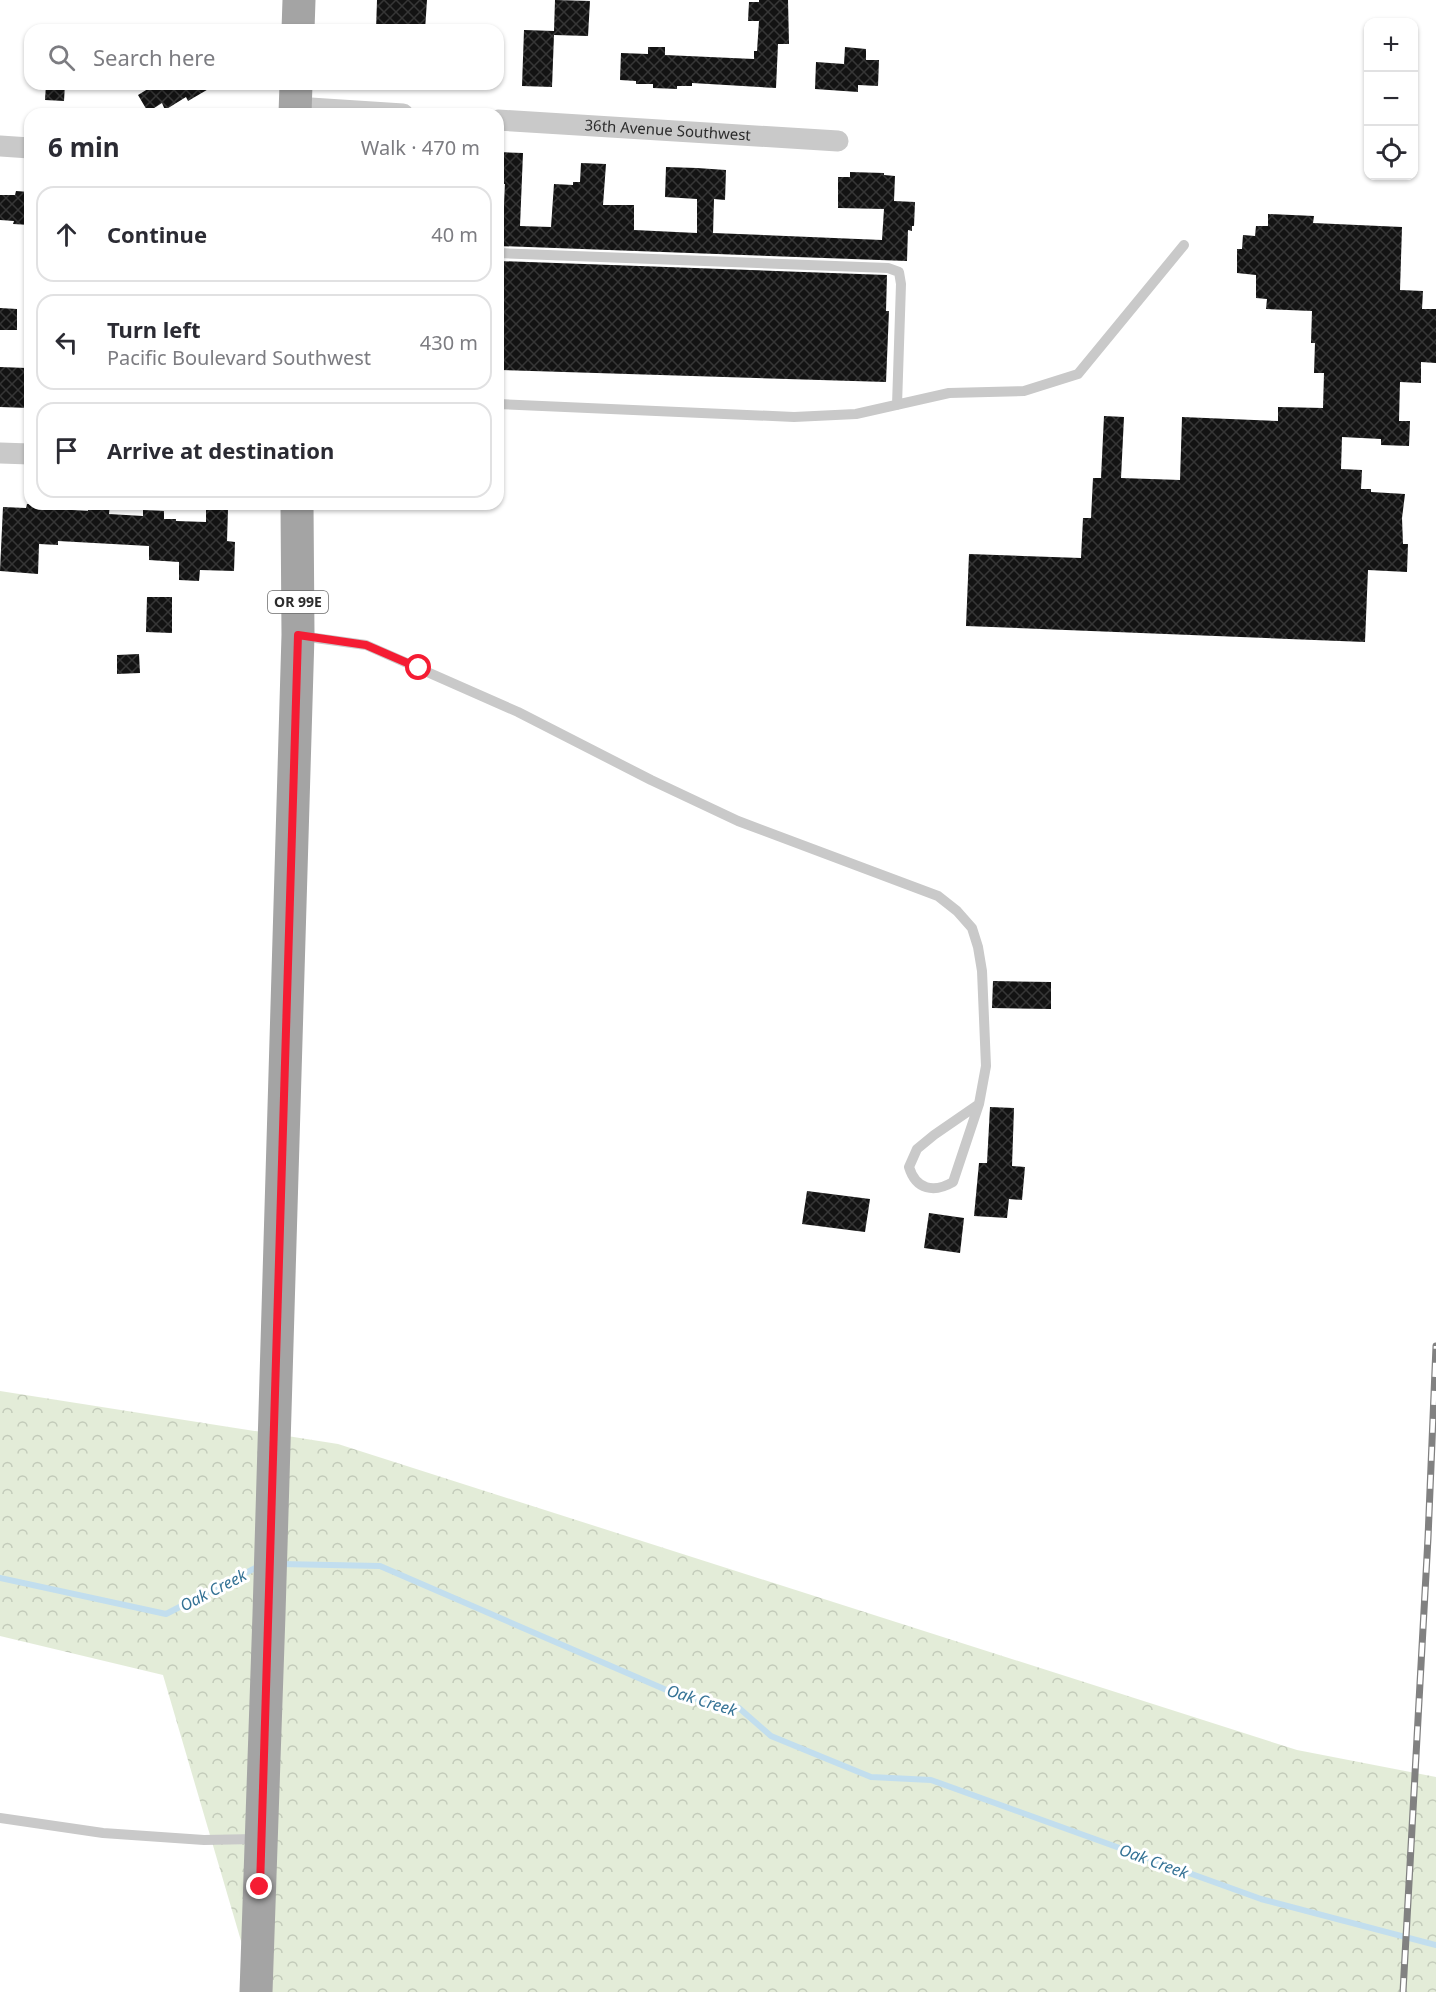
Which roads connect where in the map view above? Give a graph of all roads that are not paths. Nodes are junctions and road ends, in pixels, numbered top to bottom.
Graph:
1 (299, 0) edge
2 (298, 24) edge
3 (295, 102) edge
4 (349, 108) edge
5 (504, 120) edge
6 (838, 141) dead end
7 (0, 146) edge
8 (24, 148) edge
9 (1184, 245) dead end
10 (504, 253) edge
11 (504, 404) edge
12 (897, 405) junction
13 (0, 453) edge
14 (24, 454) edge
15 (297, 510) edge
16 (298, 635) junction
17 (979, 1104) junction
18 (2, 1817) edge
19 (261, 1839) junction
20 (256, 1992) edge

1 - 2 main road
3 - 4 street
5 - 6 street, 36th Avenue Southwest
7 - 8 street
9 - 12 lane
10 - 12 lane
11 - 12 lane
13 - 14 street
15 - 16 main road, OR 99E
16 - 17 lane
16 - 19 main road, OR 99E
17 - 17 lane
18 - 19 lane
19 - 20 main road, OR 99E

